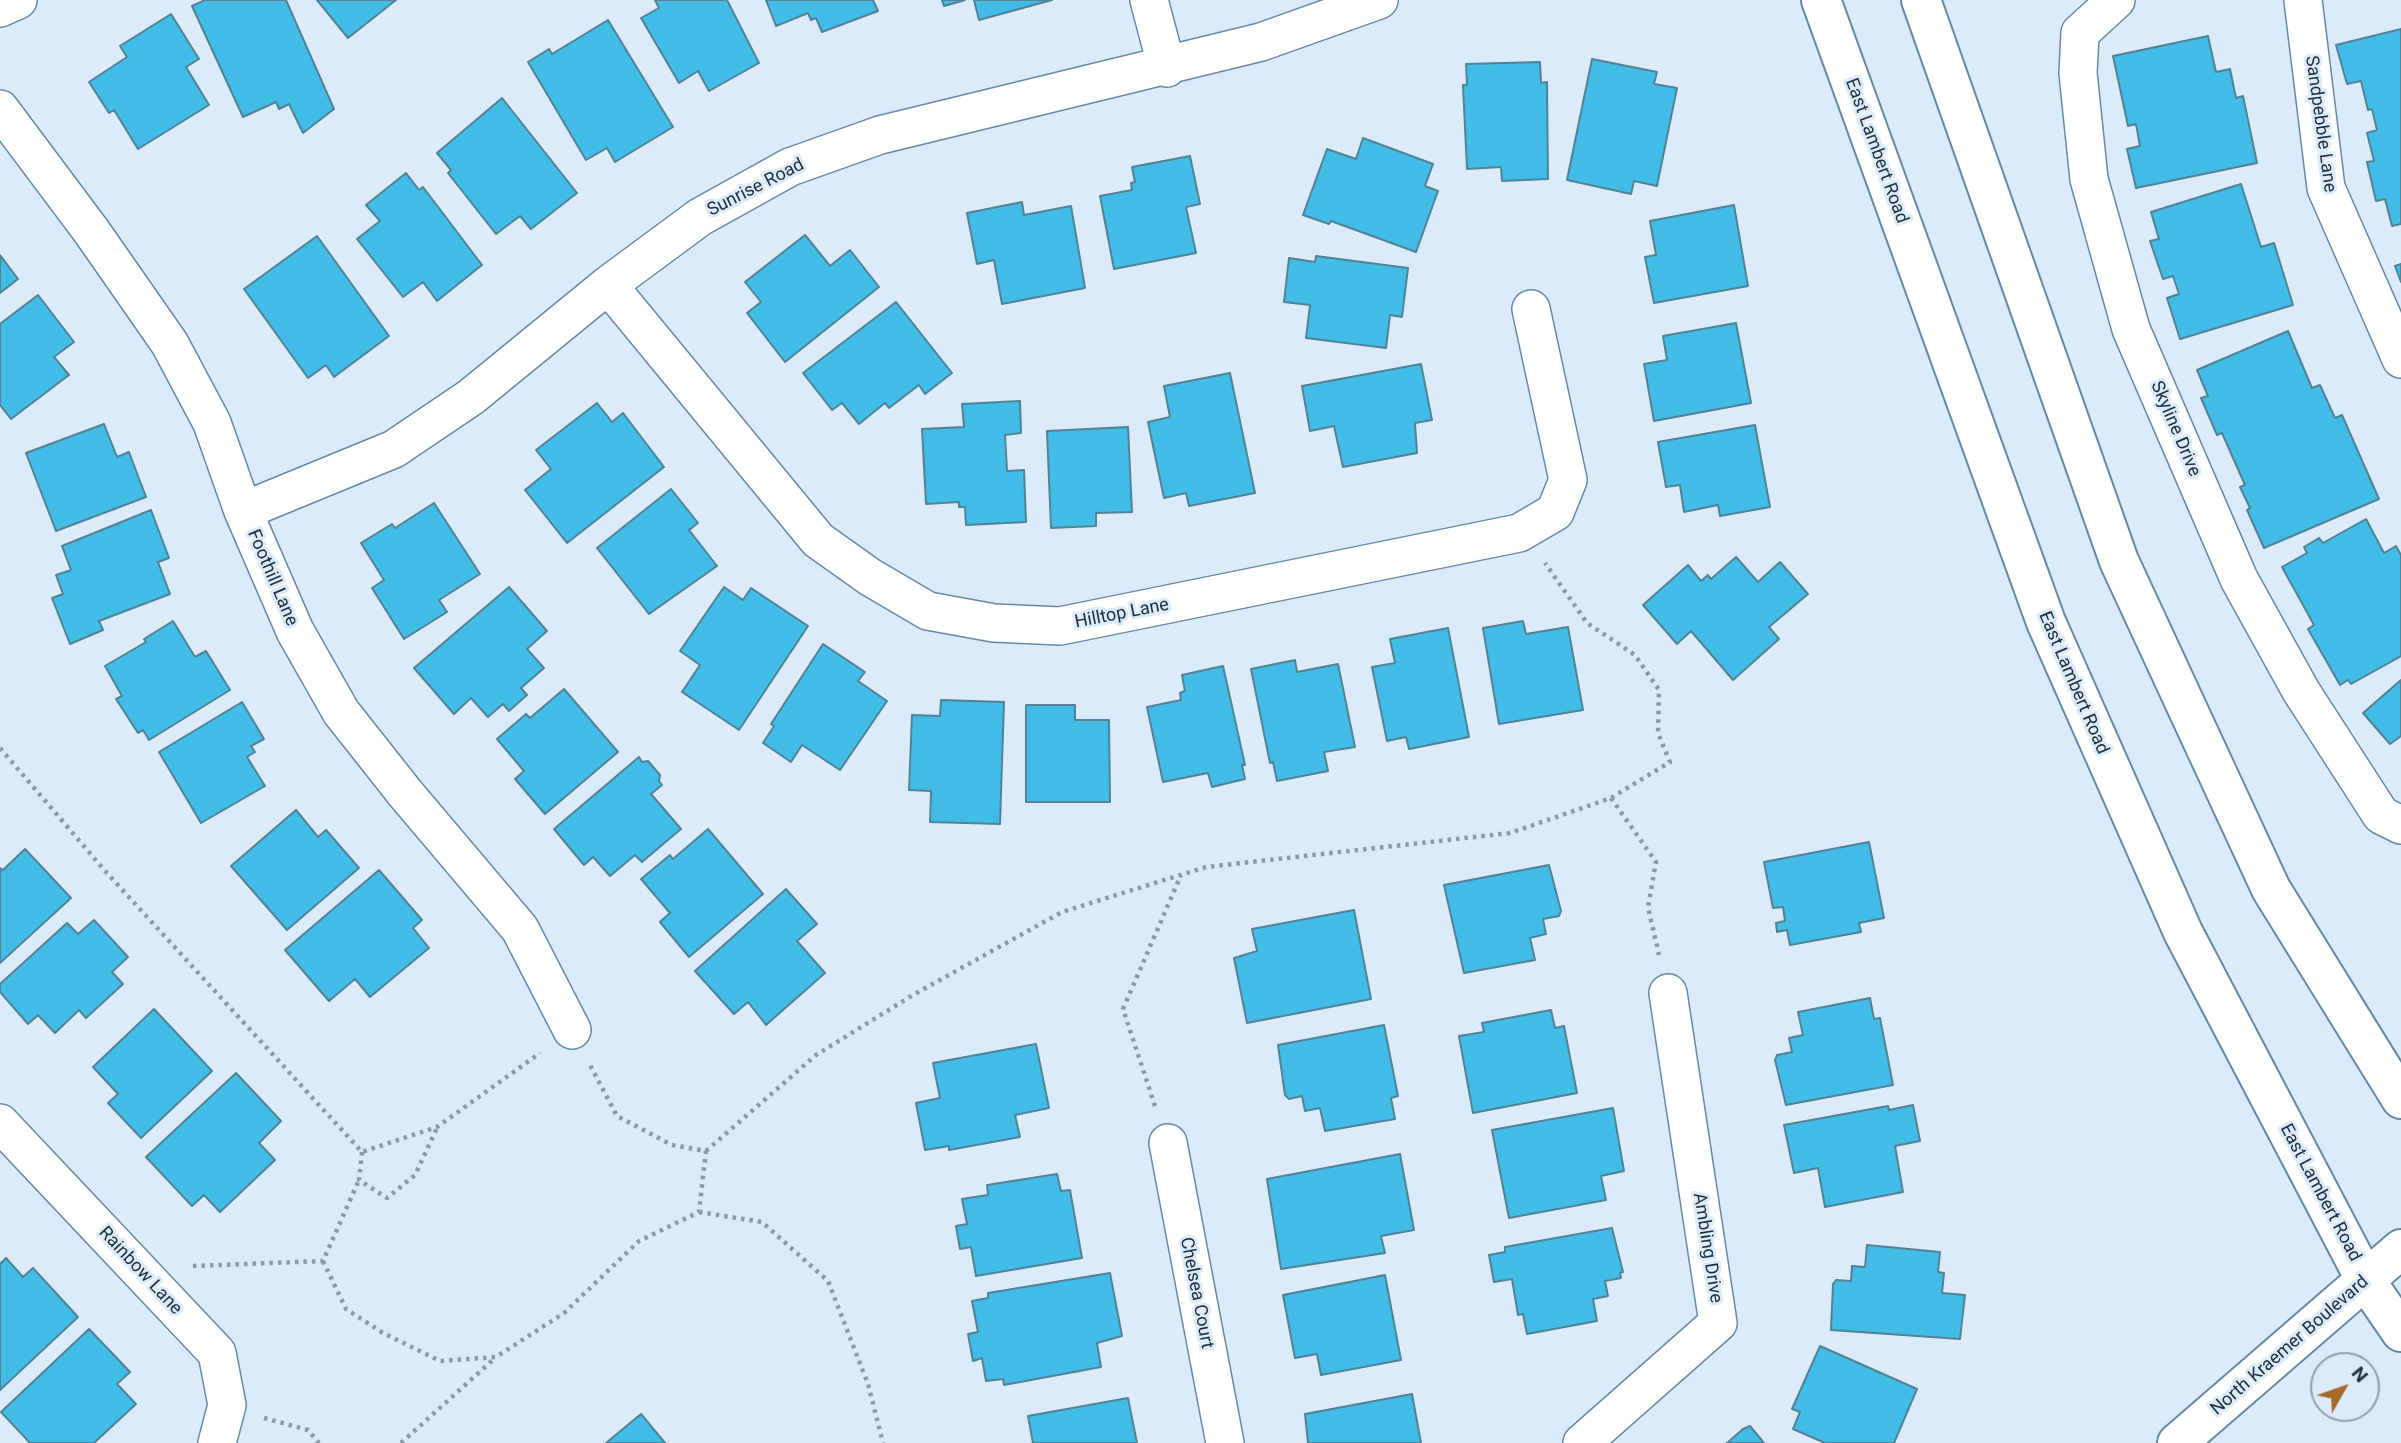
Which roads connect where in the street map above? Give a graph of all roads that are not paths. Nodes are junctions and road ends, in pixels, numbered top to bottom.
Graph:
1 (18, 0) edge
2 (1149, 0) edge
3 (1378, 0) edge
4 (1821, 0) edge
5 (1921, 0) edge
6 (2116, 0) edge
7 (2303, 0) edge
8 (0, 8) edge
9 (1167, 68) junction
10 (0, 109) edge
11 (608, 285) junction
12 (1531, 309) dead end
13 (2401, 359) edge
14 (243, 511) junction
15 (2401, 825) edge
16 (1668, 993) road end
17 (572, 1030) road end
18 (2401, 1099) edge
19 (0, 1123) edge
20 (1168, 1143) road end
21 (2401, 1249) edge
22 (2366, 1281) junction
23 (2401, 1332) edge
24 (217, 1443) edge
25 (1224, 1443) edge
26 (1582, 1443) edge
27 (2177, 1443) edge

1 - 8 street
2 - 9 street
3 - 9 street, Sunrise Road
4 - 22 main road, East Lambert Road
5 - 18 main road
6 - 15 street, Skyline Drive
7 - 13 street, Sandpebble Lane
9 - 11 street, Sunrise Road
10 - 14 street, Foothill Lane
11 - 12 street, Hilltop Lane
11 - 14 street, Sunrise Road
14 - 17 street, Foothill Lane
16 - 26 street, Ambling Drive
19 - 24 street, Rainbow Lane
20 - 25 street, Chelsea Court
21 - 22 main road, North Kraemer Boulevard
22 - 23 main road, East Lambert Road
22 - 27 main road, North Kraemer Boulevard

